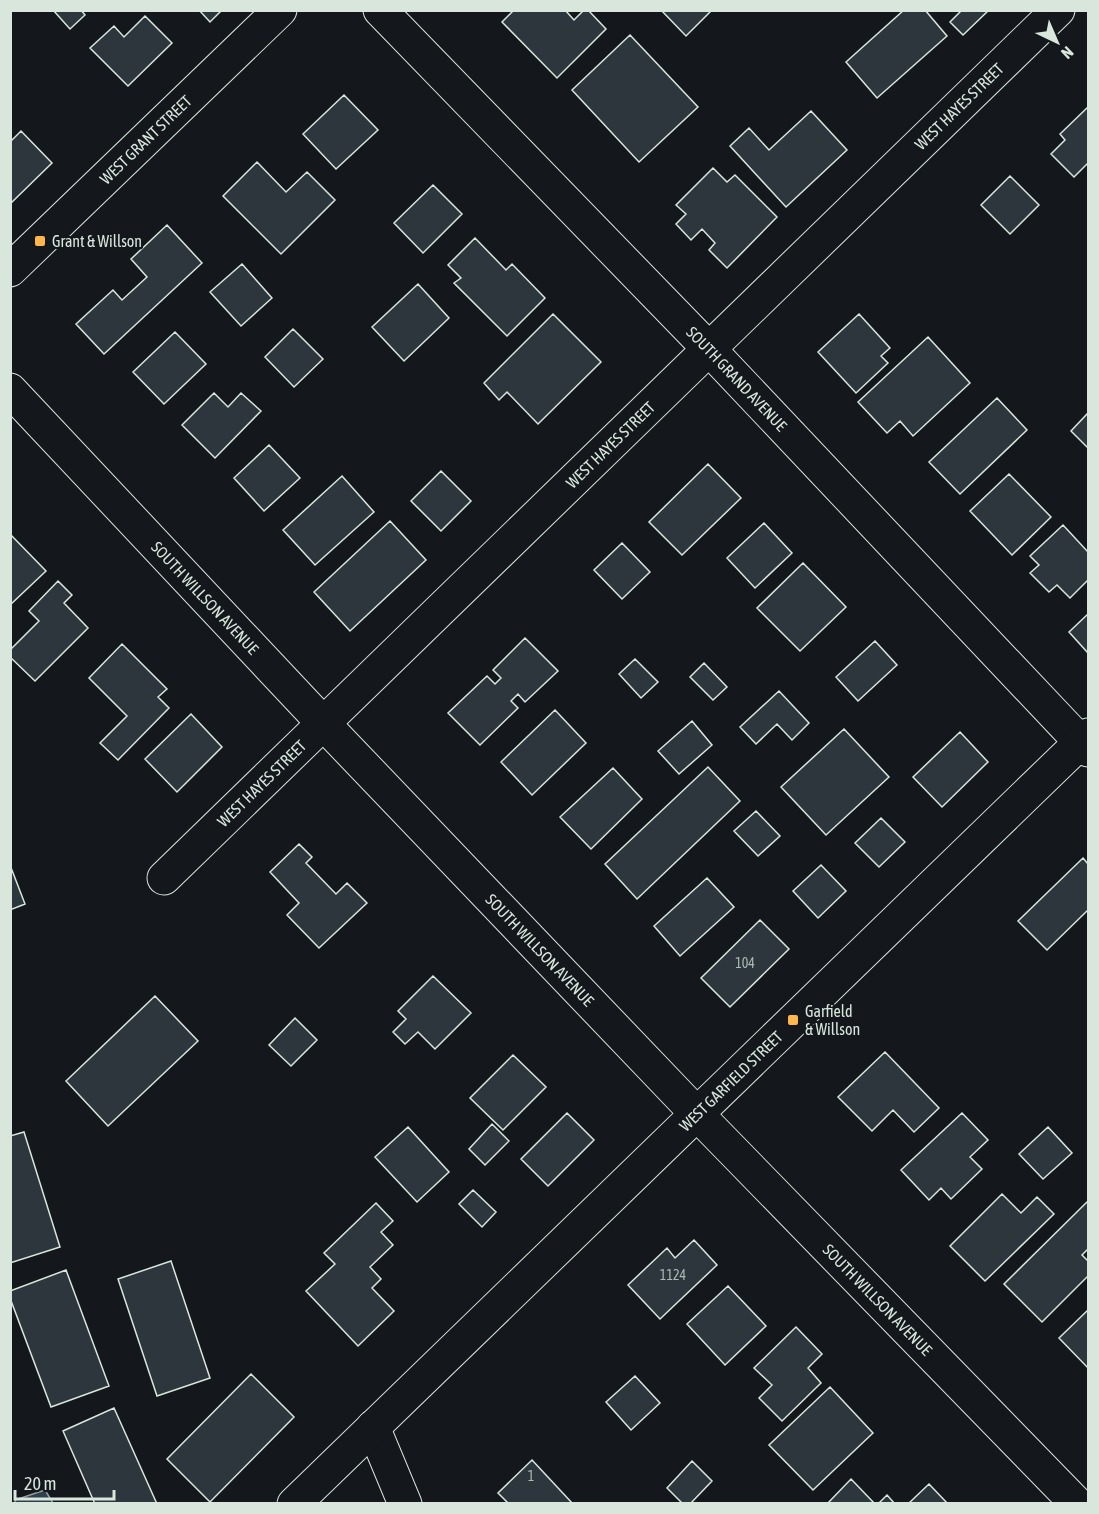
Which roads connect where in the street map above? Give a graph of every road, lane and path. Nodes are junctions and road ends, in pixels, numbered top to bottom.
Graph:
1 (280, 10) edge
2 (380, 10) edge
3 (1058, 10) edge
4 (10, 270) edge
5 (710, 350) junction
6 (10, 390) edge
7 (323, 723) junction
8 (1086, 743) edge
9 (164, 878) dead end
10 (697, 1113) junction
11 (372, 1427) junction
12 (1080, 1498) edge
13 (294, 1503) edge
14 (405, 1503) edge

1 - 4 street, WEST GRANT STREET
2 - 5 street, SOUTH GRAND AVENUE
3 - 5 street, WEST HAYES STREET
5 - 7 street, WEST HAYES STREET
5 - 8 street, SOUTH GRAND AVENUE
6 - 7 street, SOUTH WILLSON AVENUE
7 - 9 street, WEST HAYES STREET
7 - 10 street, SOUTH WILLSON AVENUE
8 - 10 street, WEST GARFIELD STREET
10 - 11 street, WEST GARFIELD STREET
10 - 12 street, SOUTH WILLSON AVENUE
11 - 13 street, WEST GARFIELD STREET
11 - 14 street

